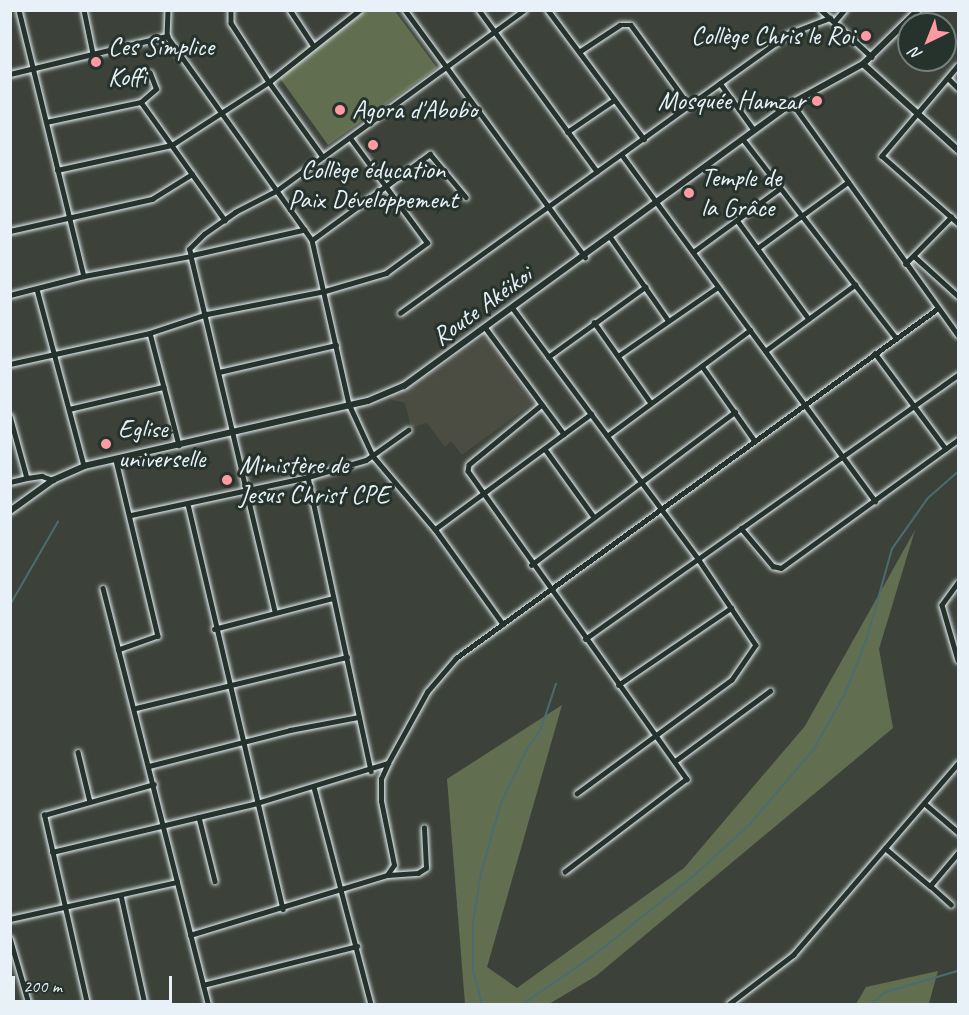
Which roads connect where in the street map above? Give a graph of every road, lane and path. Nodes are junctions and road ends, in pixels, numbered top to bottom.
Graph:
1 (19, 10) edge
2 (84, 10) edge
3 (168, 10) edge
4 (231, 10) edge
5 (290, 10) edge
6 (360, 10) edge
7 (405, 10) edge
8 (479, 10) edge
9 (524, 10) edge
10 (548, 10) edge
11 (821, 10) edge
12 (844, 10) edge
13 (918, 10) edge
14 (832, 20) junction
15 (496, 32) junction
16 (167, 36) junction
17 (313, 45) junction
18 (579, 52) junction
19 (93, 54) junction
20 (872, 57) junction
21 (863, 64) junction
22 (958, 66) edge
23 (33, 68) junction
24 (446, 69) junction
25 (150, 73) dead end
26 (10, 74) edge
27 (948, 78) junction
28 (268, 82) junction
29 (720, 83) junction
30 (958, 88) edge
31 (614, 100) junction
32 (141, 102) junction
33 (792, 103) junction
34 (689, 105) junction
35 (917, 113) junction
36 (221, 114) junction
37 (46, 122) junction
38 (754, 130) junction
39 (567, 132) junction
40 (350, 138) junction
41 (743, 139) junction
42 (644, 140) junction
43 (172, 145) junction
44 (958, 150) edge
45 (621, 155) junction
46 (323, 157) junction
47 (57, 170) junction
48 (597, 171) junction
49 (192, 174) junction
50 (848, 182) junction
51 (385, 183) junction
52 (779, 189) junction
53 (276, 191) junction
54 (466, 197) dead end
55 (658, 203) junction
56 (547, 207) junction
57 (803, 215) junction
58 (951, 217) junction
59 (68, 218) junction
60 (225, 220) junction
61 (737, 220) junction
62 (958, 223) edge
63 (305, 230) junction
64 (11, 231) edge
65 (611, 238) junction
66 (312, 240) junction
67 (759, 246) junction
68 (693, 252) junction
69 (191, 256) junction
70 (585, 257) junction
71 (915, 257) junction
72 (905, 264) junction
73 (84, 276) junction
74 (855, 285) junction
75 (645, 286) junction
76 (718, 287) junction
77 (37, 289) junction
78 (325, 291) junction
79 (10, 295) edge
80 (958, 297) edge
81 (512, 307) junction
82 (937, 309) junction
83 (400, 313) dead end
84 (207, 314) junction
85 (809, 319) junction
86 (668, 320) junction
87 (594, 322) junction
88 (485, 327) junction
89 (750, 330) junction
90 (150, 333) junction
91 (958, 335) edge
92 (896, 338) junction
93 (336, 345) junction
94 (765, 351) junction
95 (875, 354) junction
96 (55, 355) junction
97 (618, 356) junction
98 (548, 357) junction
99 (10, 364) edge
100 (702, 366) junction
101 (219, 372) junction
102 (958, 375) edge
103 (163, 387) junction
104 (651, 403) junction
105 (349, 404) junction
106 (913, 404) junction
107 (542, 405) junction
108 (804, 405) junction
109 (69, 409) junction
110 (735, 412) junction
111 (591, 414) junction
112 (10, 416) edge
113 (408, 430) dead end
114 (233, 432) junction
115 (564, 434) junction
116 (607, 436) junction
117 (958, 440) edge
118 (755, 441) junction
119 (179, 445) junction
120 (545, 449) junction
121 (946, 449) junction
122 (841, 455) junction
123 (373, 456) junction
124 (116, 460) junction
125 (84, 466) junction
126 (308, 477) junction
127 (27, 478) junction
128 (52, 480) junction
129 (10, 482) edge
130 (641, 482) junction
131 (244, 490) junction
132 (483, 495) junction
133 (875, 501) junction
134 (188, 504) junction
135 (661, 510) junction
136 (10, 511) edge
137 (131, 514) junction
138 (594, 517) junction
139 (741, 528) junction
140 (435, 529) junction
141 (699, 560) junction
142 (531, 565) junction
143 (958, 584) edge
144 (103, 588) dead end
145 (551, 592) junction
146 (333, 598) junction
147 (731, 608) junction
148 (275, 612) junction
149 (503, 624) junction
150 (214, 628) junction
151 (585, 639) junction
152 (118, 650) junction
153 (347, 657) junction
154 (958, 659) edge
155 (618, 685) junction
156 (228, 686) junction
157 (770, 691) dead end
158 (136, 708) junction
159 (359, 717) junction
160 (654, 735) junction
161 (242, 741) junction
162 (78, 752) dead end
163 (675, 761) junction
164 (388, 763) junction
165 (958, 763) edge
166 (149, 766) junction
167 (371, 771) junction
168 (154, 784) junction
169 (314, 787) junction
170 (577, 794) dead end
171 (90, 802) junction
172 (257, 803) junction
173 (924, 803) junction
174 (199, 817) junction
175 (164, 826) junction
176 (424, 828) dead end
177 (958, 832) edge
178 (885, 848) junction
179 (52, 852) junction
180 (958, 853) edge
181 (565, 872) dead end
182 (387, 875) junction
183 (215, 881) dead end
184 (177, 882) junction
185 (930, 886) junction
186 (339, 891) junction
187 (121, 895) junction
188 (951, 904) dead end
189 (64, 909) junction
190 (283, 909) junction
191 (10, 919) edge
192 (190, 934) junction
193 (10, 938) edge
194 (357, 946) junction
195 (203, 985) junction
196 (29, 1005) edge
197 (87, 1005) edge
198 (145, 1005) edge
199 (208, 1005) edge
200 (371, 1005) edge
201 (729, 1005) edge

1 - 23 street
2 - 19 street
3 - 16 street
4 - 28 street
5 - 17 street
6 - 17 street
7 - 24 street
8 - 15 street
9 - 15 street
10 - 18 street
11 - 14 street
12 - 14 street
13 - 20 street, Route Akéikoi
14 - 20 street
14 - 29 street
15 - 24 street
15 - 39 street
16 - 19 street
16 - 36 street
17 - 28 street
18 - 31 street
18 - 34 street
19 - 23 street
20 - 21 street, Route Akéikoi
21 - 33 street, Route Akéikoi
21 - 35 street
22 - 27 street
23 - 26 street
23 - 37 street
24 - 40 street
24 - 56 street
25 - 32 street
27 - 30 street
27 - 35 street
28 - 36 street
28 - 46 street
29 - 34 street
29 - 38 street
31 - 39 street
31 - 42 street
32 - 37 street
32 - 43 street
33 - 38 street, Route Akéikoi
33 - 50 street
34 - 42 street
35 - 44 street
35 - 58 street
36 - 43 street
36 - 53 street
37 - 47 street
38 - 41 street, Route Akéikoi
39 - 48 street
40 - 46 street
40 - 51 street
41 - 52 street
41 - 55 street, Route Akéikoi
42 - 45 street
43 - 47 street
43 - 49 street
45 - 48 street
45 - 55 street
46 - 53 street
47 - 59 street
48 - 56 street
49 - 59 street
49 - 60 street
50 - 57 street
50 - 72 street
51 - 54 street
51 - 66 street
51 - 78 street
52 - 57 street
52 - 61 street
53 - 60 street
53 - 63 street
55 - 65 street, Route Akéikoi
55 - 68 street
56 - 70 street
56 - 83 street
57 - 67 street
57 - 74 street
58 - 62 street
58 - 71 street
59 - 64 street
59 - 73 street
60 - 69 street
61 - 67 street
61 - 68 street
63 - 66 street
63 - 69 street
65 - 70 street, Route Akéikoi
65 - 75 street
66 - 78 street
67 - 85 street
68 - 76 street
69 - 73 street
69 - 84 street
70 - 81 street, Route Akéikoi
71 - 72 street
71 - 80 street
72 - 82 street
73 - 77 street
74 - 85 street
74 - 92 street
75 - 86 street
75 - 87 street
76 - 86 street
76 - 89 street
77 - 79 street
77 - 96 street
78 - 84 street
78 - 93 street
81 - 88 street, Route Akéikoi
81 - 98 street
82 - 91 street
82 - 92 street
84 - 90 street
84 - 101 street
85 - 94 street
86 - 97 street
87 - 97 street
87 - 98 street
88 - 105 street, Route Akéikoi
88 - 107 street
89 - 94 street
89 - 100 street
90 - 96 street
90 - 103 street
92 - 95 street
93 - 101 street
93 - 105 street
94 - 108 street
95 - 106 street
95 - 108 street
96 - 99 street
96 - 109 street
97 - 104 street
98 - 111 street
100 - 104 street
100 - 110 street
101 - 114 street
102 - 106 street
103 - 109 street
103 - 119 street
104 - 116 street
105 - 114 street, Route Akéikoi
105 - 123 street
106 - 121 street
106 - 122 street
107 - 115 street
107 - 132 street
108 - 118 street
108 - 122 street
109 - 125 street
110 - 118 street
110 - 130 street
111 - 115 street
111 - 116 street
112 - 127 street
113 - 123 street
114 - 119 street, Route Akéikoi
114 - 131 street
115 - 120 street
116 - 130 street
117 - 121 street
118 - 135 street
119 - 124 street, Route Akéikoi
120 - 132 street
120 - 138 street
121 - 133 street
122 - 133 street
122 - 139 street
123 - 126 street
123 - 140 street
124 - 125 street, Route Akéikoi
124 - 137 street
125 - 128 street, Route Akéikoi
126 - 131 street
126 - 146 street
127 - 128 street
127 - 129 street
128 - 136 street, Route Akéikoi
130 - 135 street
130 - 138 street
131 - 134 street
131 - 148 street
132 - 140 street
132 - 142 street
133 - 139 street
134 - 137 street
134 - 150 street
135 - 141 street
135 - 145 street
137 - 152 street
138 - 142 street
139 - 141 street
140 - 149 street
141 - 147 street
141 - 151 street
142 - 145 street
143 - 154 street
144 - 152 street
145 - 149 street
145 - 151 street
146 - 148 street
146 - 153 street
147 - 155 street
147 - 160 street
148 - 150 street
149 - 164 street
150 - 156 street
151 - 155 street
152 - 158 street
153 - 156 street
153 - 159 street
155 - 160 street
156 - 158 street
156 - 161 street
157 - 163 street
158 - 166 street
159 - 161 street
159 - 167 street
160 - 163 street
160 - 170 street
161 - 166 street
161 - 172 street
162 - 171 street
163 - 181 street
164 - 167 street
164 - 182 street
165 - 173 street
166 - 168 street
167 - 169 street
168 - 171 street
168 - 175 street
169 - 172 street
169 - 186 street
171 - 179 street
172 - 174 street
172 - 190 street
173 - 177 street
173 - 178 street
174 - 175 street
174 - 183 street
175 - 179 street
175 - 184 street
176 - 182 street
178 - 185 street
178 - 201 street
179 - 189 street
180 - 185 street
182 - 186 street
184 - 187 street
184 - 192 street
185 - 188 street
186 - 190 street
186 - 194 street
187 - 189 street
187 - 198 street
189 - 191 street
189 - 197 street
190 - 192 street
192 - 195 street
193 - 196 street
194 - 195 street
194 - 200 street
195 - 199 street

